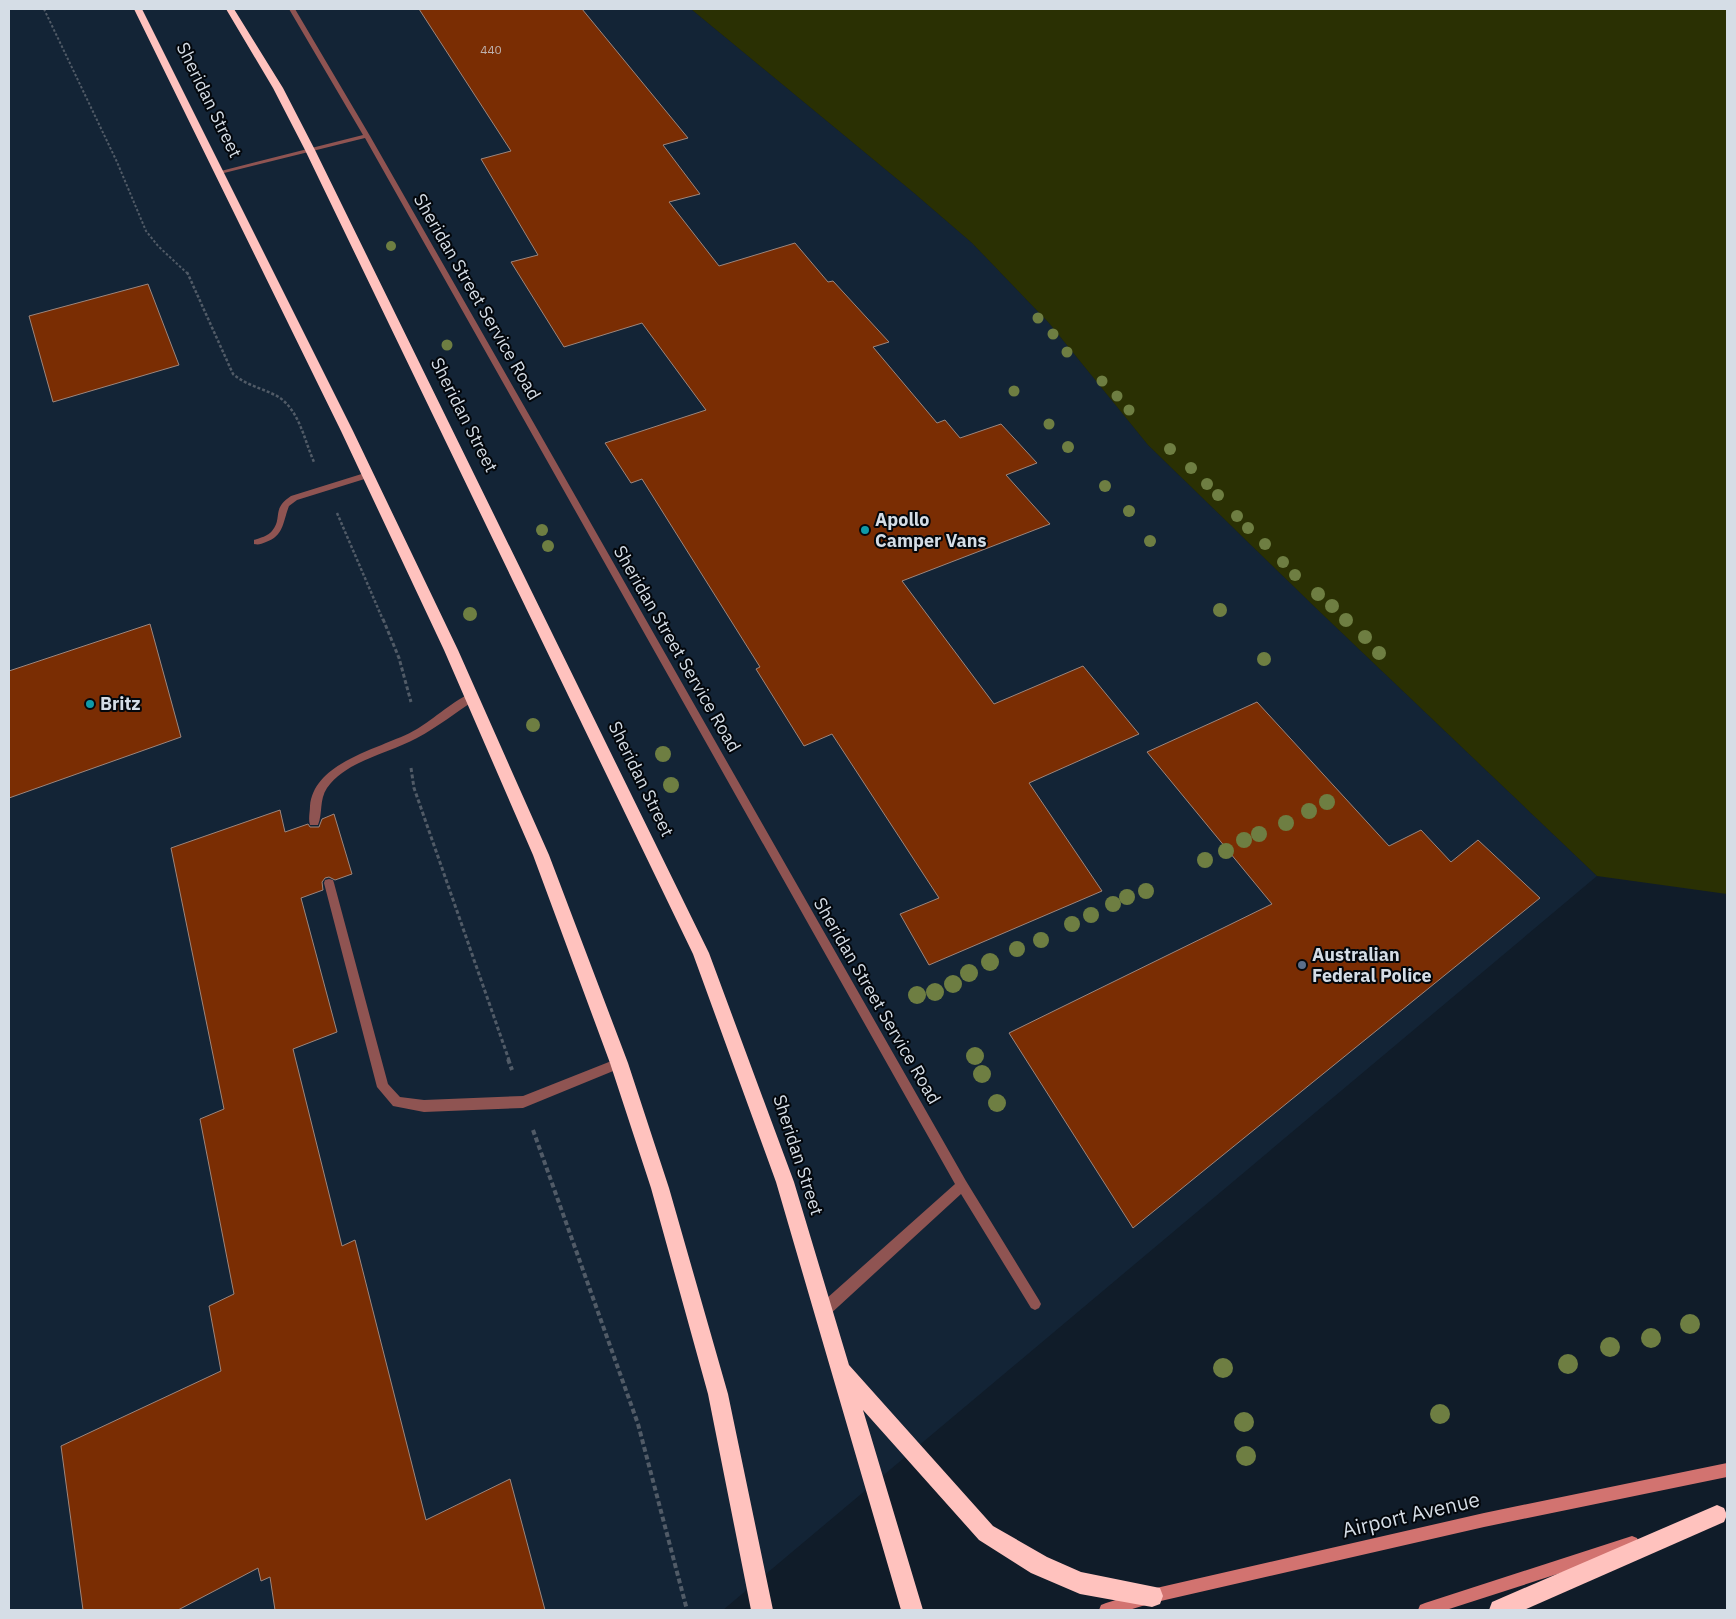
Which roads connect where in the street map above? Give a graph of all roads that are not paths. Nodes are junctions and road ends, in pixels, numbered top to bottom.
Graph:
1 (138, 9) edge
2 (230, 9) edge
3 (292, 9) edge
4 (367, 136) junction
5 (310, 150) junction
6 (220, 172) junction
7 (368, 475) junction
8 (257, 542) dead end
9 (472, 697) junction
10 (314, 822) dead end
11 (329, 883) dead end
12 (619, 1063) junction
13 (962, 1185) junction
14 (1035, 1304) dead end
15 (822, 1312) junction
16 (839, 1369) junction
17 (1727, 1470) edge
18 (1722, 1513) edge
19 (1152, 1596) junction
20 (762, 1610) edge
21 (912, 1610) edge
22 (1106, 1610) edge
23 (1425, 1610) edge
24 (1500, 1610) edge

1 - 6 highway, Sheridan Street
2 - 5 highway, Sheridan Street
3 - 4 street, Sheridan Street Service Road
4 - 5 street
4 - 13 street, Sheridan Street Service Road
5 - 6 street
5 - 15 highway, Sheridan Street
6 - 7 highway, Sheridan Street
7 - 8 street
7 - 9 highway, Sheridan Street
9 - 10 street
9 - 12 highway, Sheridan Street
11 - 12 street
12 - 20 highway, Sheridan Street
13 - 14 street, Sheridan Street Service Road
13 - 15 street
15 - 16 highway, Sheridan Street
16 - 19 highway
16 - 21 highway, Sheridan Street
17 - 19 main road, Airport Avenue
18 - 23 main road
18 - 24 highway
19 - 22 main road, Airport Avenue

